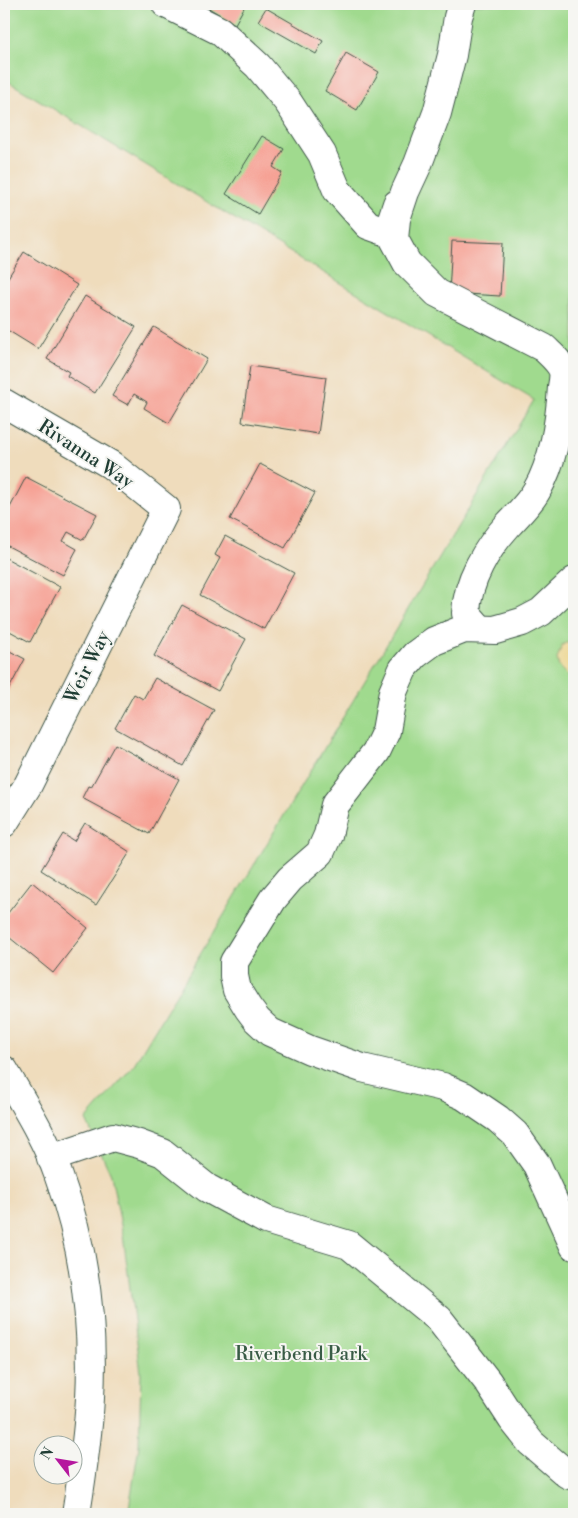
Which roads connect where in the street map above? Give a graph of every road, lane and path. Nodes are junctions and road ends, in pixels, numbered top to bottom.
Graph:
1 (166, 4) edge
2 (458, 4) edge
3 (462, 4) edge
4 (4, 402) edge
5 (166, 509) joint
6 (574, 581) edge
7 (480, 629) junction
8 (4, 823) edge
9 (4, 1070) edge
10 (51, 1158) junction
11 (574, 1246) edge
12 (574, 1476) edge
13 (76, 1514) edge

1 - 2 street
3 - 7 street
4 - 5 street, Rivanna Way
5 - 8 street, Weir Way
6 - 7 street
7 - 11 street
9 - 10 street
10 - 12 street
10 - 13 street

